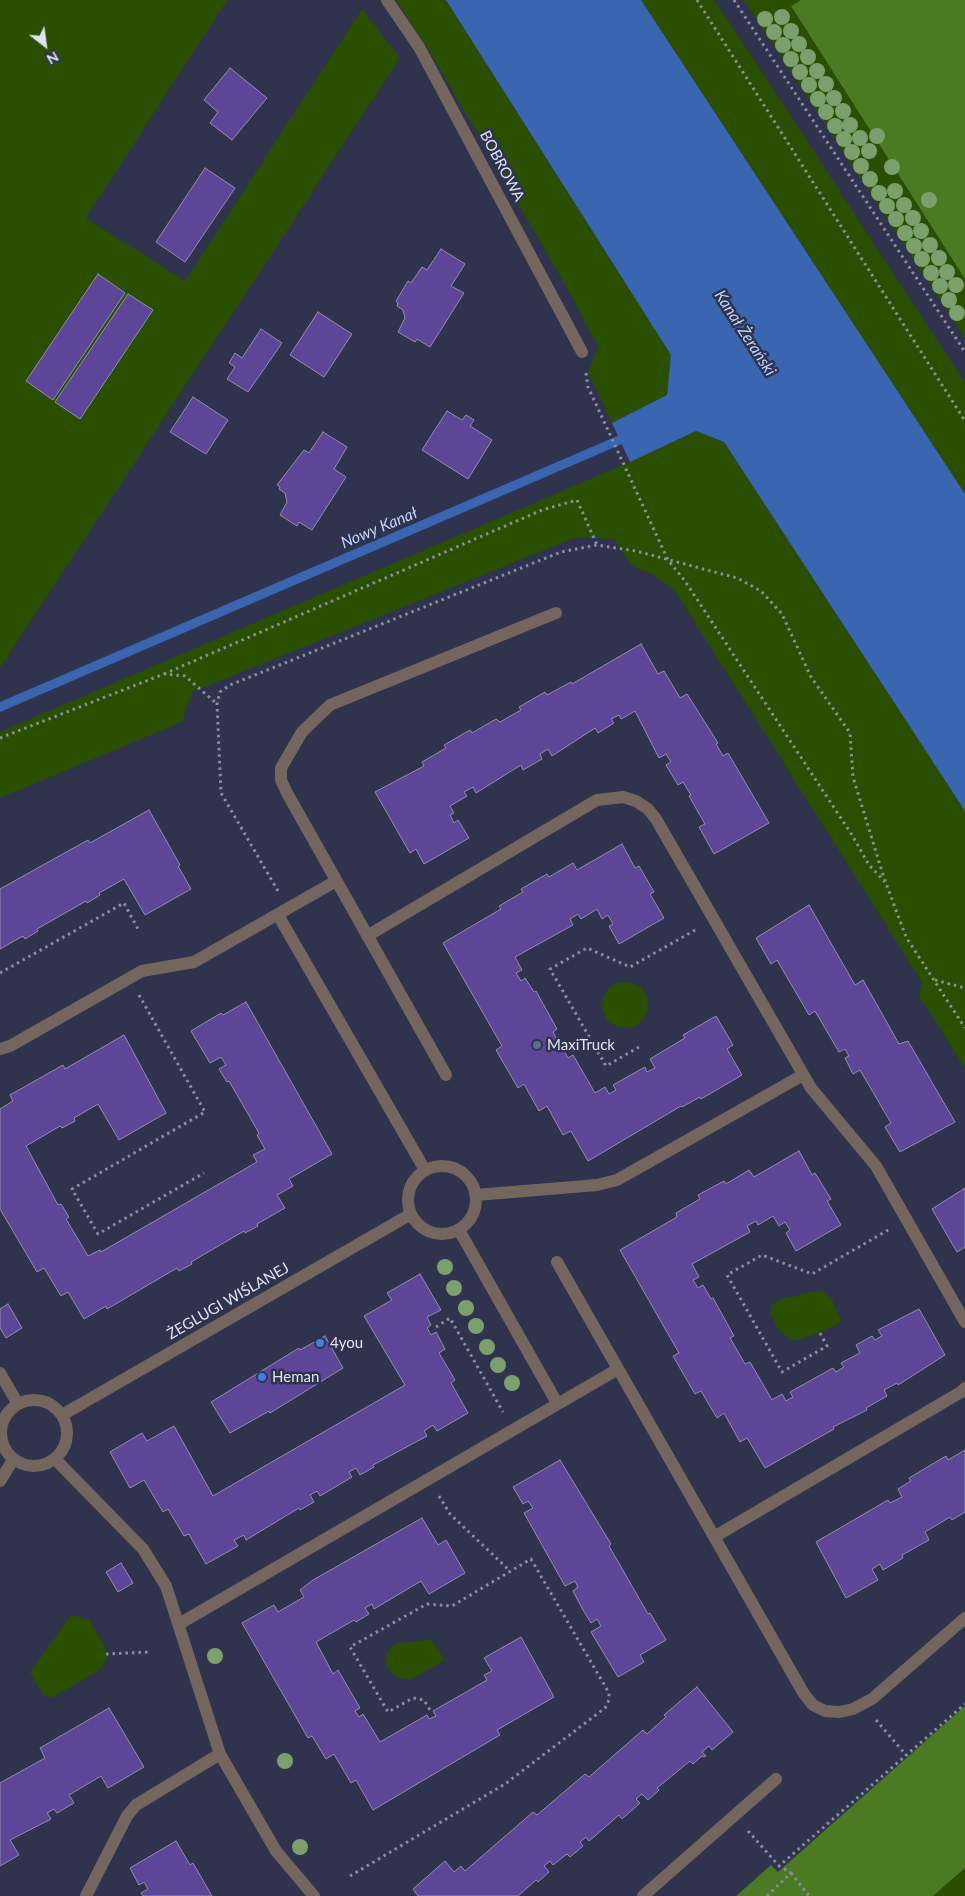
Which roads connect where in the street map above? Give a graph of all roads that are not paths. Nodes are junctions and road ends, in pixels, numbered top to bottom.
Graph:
1 (387, 0) edge
2 (582, 352) dead end
3 (556, 613) dead end
4 (336, 881) junction
5 (278, 915) junction
6 (368, 936) junction
7 (0, 1049) edge
8 (446, 1075) dead end
9 (803, 1075) junction
10 (425, 1170) junction
11 (476, 1195) junction
12 (411, 1214) junction
13 (458, 1230) junction
14 (556, 1262) dead end
15 (965, 1322) edge
16 (618, 1369) junction
17 (0, 1373) edge
18 (965, 1388) edge
19 (558, 1403) junction
20 (18, 1404) junction
21 (62, 1415) junction
22 (55, 1459) junction
23 (14, 1460) junction
24 (0, 1481) edge
25 (714, 1536) junction
26 (965, 1618) edge
27 (179, 1624) junction
28 (220, 1754) junction
29 (776, 1779) dead end
30 (86, 1896) edge
31 (314, 1896) edge
32 (643, 1896) edge

1 - 2 street, BOBROWA
3 - 4 street
4 - 5 street
4 - 6 street
5 - 7 street
5 - 10 street
6 - 8 street
6 - 9 street
9 - 11 street
9 - 15 street
10 - 11 street
10 - 12 street
11 - 13 street
12 - 13 street
12 - 21 street, ŻEGLUGI WIŚLANEJ
13 - 19 street
14 - 16 street
16 - 19 street
16 - 25 street
17 - 20 street
18 - 25 street
19 - 27 street
20 - 21 street
20 - 23 street
21 - 22 street
22 - 23 street
22 - 27 street
23 - 24 street
25 - 26 street
27 - 28 street
28 - 30 street
28 - 31 street
29 - 32 street

